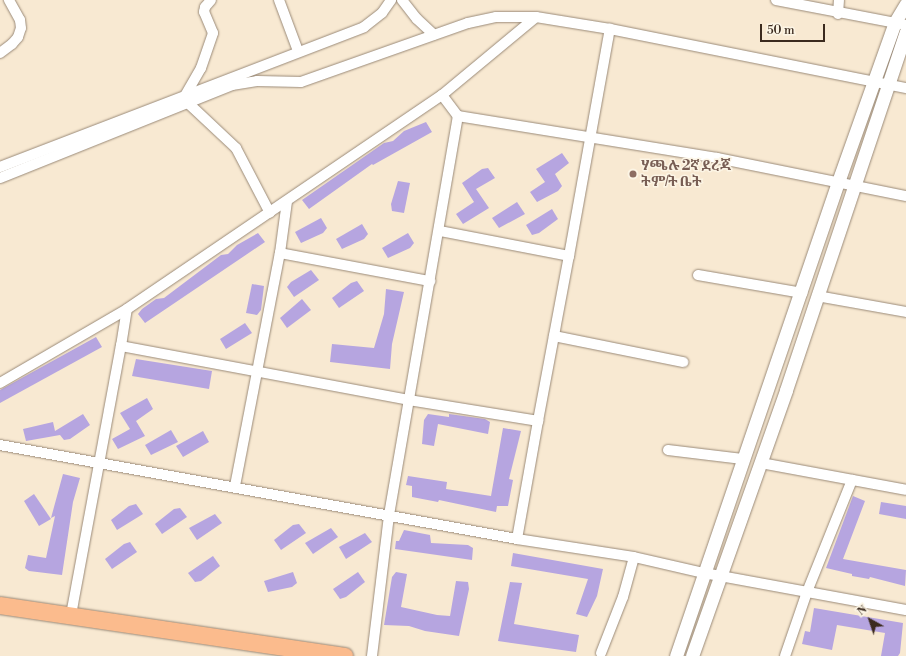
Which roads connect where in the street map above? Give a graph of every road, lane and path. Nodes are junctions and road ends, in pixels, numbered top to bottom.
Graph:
1 (9, 0) edge
2 (211, 0) edge
3 (279, 0) edge
4 (391, 0) edge
5 (402, 0) edge
6 (776, 0) edge
7 (839, 0) edge
8 (906, 4) edge
9 (838, 14) junction
10 (536, 17) junction
11 (900, 24) edge
12 (610, 29) junction
13 (906, 32) edge
14 (434, 35) junction
15 (298, 51) junction
16 (0, 52) edge
17 (875, 83) junction
18 (890, 85) junction
19 (906, 88) edge
20 (442, 95) junction
21 (187, 98) junction
22 (458, 116) junction
23 (590, 138) junction
24 (0, 166) edge
25 (0, 178) edge
26 (838, 182) junction
27 (855, 186) junction
28 (906, 196) edge
29 (287, 201) junction
30 (270, 213) junction
31 (440, 231) junction
32 (280, 253) junction
33 (569, 256) junction
34 (698, 275) dead end
35 (430, 281) junction
36 (802, 293) junction
37 (817, 296) junction
38 (127, 310) junction
39 (905, 310) edge
40 (554, 336) junction
41 (121, 346) junction
42 (683, 362) dead end
43 (259, 370) junction
44 (0, 383) edge
45 (409, 400) junction
46 (538, 421) junction
47 (0, 444) edge
48 (668, 450) dead end
49 (742, 459) junction
50 (100, 463) junction
51 (761, 463) junction
52 (852, 480) junction
53 (235, 486) junction
54 (906, 490) edge
55 (389, 515) junction
56 (517, 539) junction
57 (634, 557) junction
58 (704, 573) junction
59 (720, 575) junction
60 (807, 592) junction
61 (0, 605) edge
62 (906, 610) edge
63 (71, 615) junction
64 (601, 654) dead end
65 (344, 656) edge
66 (372, 656) edge
67 (676, 656) edge
68 (692, 656) edge
69 (785, 656) edge

1 - 16 street
2 - 21 street
3 - 15 street
4 - 15 street
5 - 14 street
6 - 9 street
7 - 9 street
8 - 11 street
9 - 11 street
10 - 12 street
10 - 14 street
10 - 20 street
11 - 17 street
12 - 17 street
12 - 23 street
13 - 18 street
14 - 21 street
15 - 21 street
17 - 18 street
17 - 26 street
18 - 19 street
18 - 27 street
20 - 22 street
20 - 29 street
21 - 24 street
21 - 25 street
21 - 30 street
22 - 23 street
22 - 31 street
23 - 26 street
23 - 33 street
26 - 27 street
26 - 36 street
27 - 28 street
27 - 37 street
29 - 30 street
29 - 32 street
30 - 38 street
31 - 33 street
31 - 35 street
32 - 35 street
32 - 43 street
33 - 40 street
34 - 36 street
35 - 45 street
36 - 49 street
37 - 39 street
37 - 51 street
38 - 41 street
38 - 44 street
40 - 42 street
40 - 46 street
41 - 43 street
41 - 50 street
43 - 45 street
43 - 53 street
45 - 46 street
45 - 55 street
46 - 56 street
47 - 50 street
48 - 49 street
49 - 58 street
50 - 53 street
50 - 63 street
51 - 52 street
51 - 59 street
52 - 54 street
52 - 60 street
53 - 55 street
55 - 56 street
55 - 66 street
56 - 57 street
57 - 58 street
57 - 64 street
58 - 59 street
58 - 67 street
59 - 60 street
59 - 68 street
60 - 62 street
60 - 69 street
61 - 63 highway
63 - 65 highway

